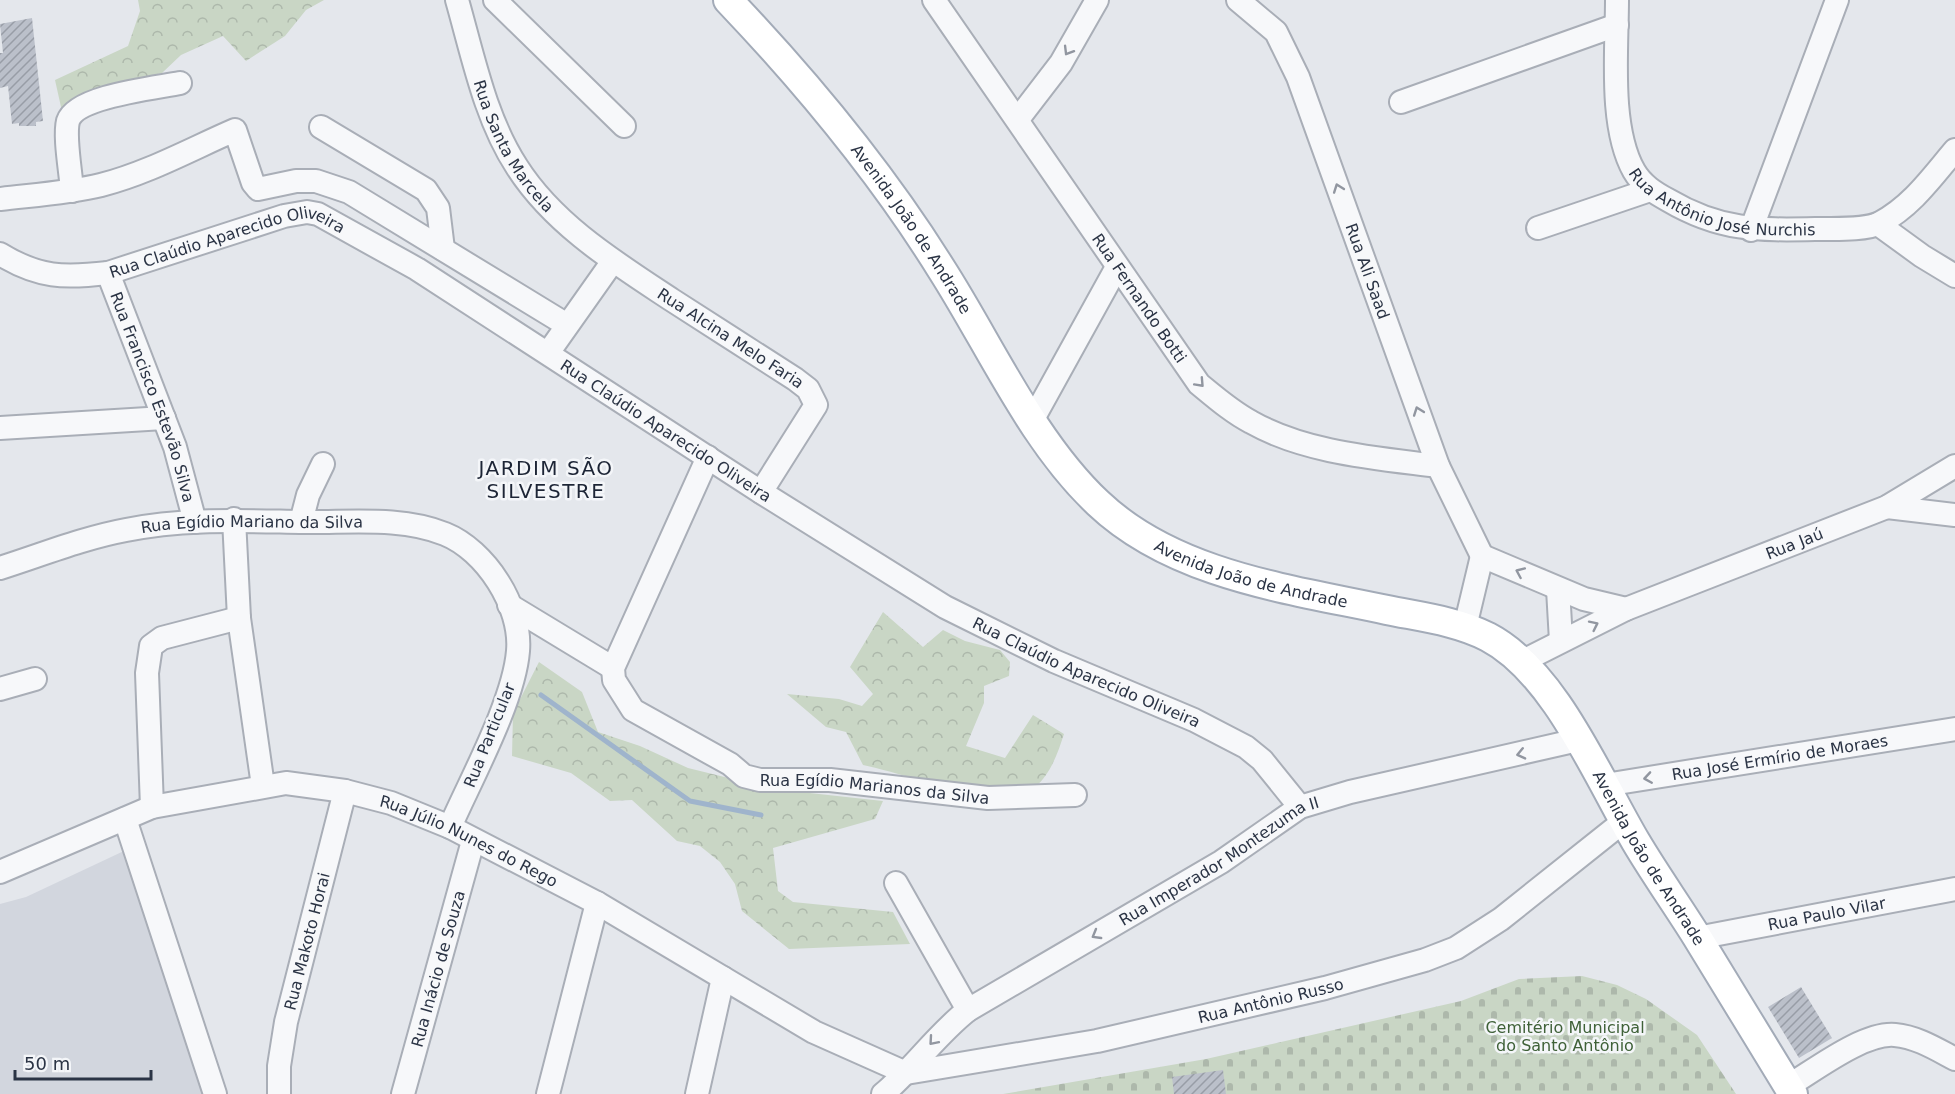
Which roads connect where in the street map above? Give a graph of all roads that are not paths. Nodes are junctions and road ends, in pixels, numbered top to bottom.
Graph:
1 (457, 0) edge
2 (495, 0) edge
3 (728, 0) edge
4 (934, 0) edge
5 (1097, 0) edge
6 (1238, 0) edge
7 (1617, 0) edge
8 (1837, 0) edge
9 (1617, 25) junction
10 (180, 83) dead end
11 (1401, 102) dead end
12 (1018, 119) junction
13 (624, 126) dead end
14 (321, 127) dead end
15 (1955, 150) edge
16 (296, 181) junction
17 (1650, 190) junction
18 (72, 191) junction
19 (0, 199) edge
20 (307, 212) junction
21 (1878, 224) junction
22 (1538, 228) dead end
23 (1752, 230) junction
24 (443, 249) junction
25 (0, 254) edge
26 (613, 261) junction
27 (1117, 267) junction
28 (108, 273) junction
29 (1955, 276) edge
30 (567, 326) junction
31 (548, 353) junction
32 (164, 418) junction
33 (1032, 419) junction
34 (0, 428) edge
35 (708, 457) junction
36 (323, 464) dead end
37 (1955, 465) edge
38 (1438, 466) junction
39 (761, 492) junction
40 (1887, 507) junction
41 (1955, 515) edge
42 (234, 519) junction
43 (195, 522) junction
44 (301, 522) junction
45 (1482, 556) junction
46 (0, 568) edge
47 (492, 575) joint
48 (1558, 589) junction
49 (509, 605) junction
50 (1626, 609) junction
51 (239, 618) junction
52 (1465, 627) junction
53 (1561, 641) junction
54 (1523, 661) junction
55 (614, 668) junction
56 (35, 679) dead end
57 (0, 689) edge
58 (1955, 729) edge
59 (1578, 740) junction
60 (1605, 785) junction
61 (263, 786) junction
62 (345, 791) junction
63 (1075, 795) dead end
64 (152, 807) junction
65 (1300, 807) junction
66 (125, 819) junction
67 (1624, 821) junction
68 (450, 827) junction
69 (473, 841) junction
70 (0, 872) edge
71 (896, 883) dead end
72 (1955, 889) edge
73 (597, 903) junction
74 (1697, 938) junction
75 (723, 978) junction
76 (968, 1010) junction
77 (1955, 1059) edge
78 (906, 1073) junction
79 (1791, 1090) edge
80 (215, 1094) edge
81 (279, 1094) edge
82 (403, 1094) edge
83 (548, 1094) edge
84 (697, 1094) edge
85 (883, 1094) edge

1 - 26 street, Rua Santa Marcela
2 - 13 street
3 - 33 main road, Avenida João de Andrade
4 - 12 street, Rua Fernando Botti
5 -> 12 street
38 -> 6 street, Rua Ali Saad
7 - 9 street, Rua Antônio José Nurchis
8 - 23 street
9 - 11 street
9 - 17 street, Rua Antônio José Nurchis
10 - 18 street
12 - 27 street, Rua Fernando Botti
14 - 24 street
15 - 21 street, Rua Antônio José Nurchis
16 - 18 street
16 - 20 street
16 - 24 street
17 - 22 street
17 - 23 street, Rua Antônio José Nurchis
18 - 19 street
20 - 28 street, Rua Claúdio Aparecido Oliveira
20 - 31 street, Rua Claúdio Aparecido Oliveira
21 - 23 street, Rua Antônio José Nurchis
21 - 29 street
24 - 30 street
25 - 28 street, Rua Claúdio Aparecido Oliveira
26 - 30 street
26 - 39 street, Rua Alcina Melo Faria
27 - 33 street
27 -> 38 street, Rua Fernando Botti
28 - 32 street, Rua Francisco Estevão Silva
30 - 31 street
31 - 35 street, Rua Claúdio Aparecido Oliveira
32 - 34 street
32 - 43 street, Rua Francisco Estevão Silva
33 - 52 main road, Avenida João de Andrade
35 - 39 street, Rua Claúdio Aparecido Oliveira
35 - 55 street
36 - 44 street
37 - 40 street, Rua Jaú
38 - 45 street, Rua Ali Saad
39 - 65 street, Rua Claúdio Aparecido Oliveira
40 - 41 street
40 - 50 street, Rua Jaú
42 - 43 street, Rua Egídio Mariano da Silva
42 - 44 street, Rua Egídio Mariano da Silva
42 - 51 street
43 - 46 street, Rua Egídio Mariano da Silva
44 - 47 street, Rua Egídio Mariano da Silva
48 -> 45 street
45 - 52 street
47 - 49 street, Rua Particular
48 - 50 street
48 - 53 street
49 - 55 street
49 - 68 street, Rua Particular
53 -> 50 street, Rua Jaú
51 - 61 street
51 - 64 street
52 - 54 main road, Avenida João de Andrade
53 - 54 street, Rua Jaú
54 - 59 main road, Avenida João de Andrade
55 - 63 street, Rua Egídio Marianos da Silva
56 - 57 street
58 -> 60 street, Rua José Ermírio de Moraes
59 - 60 main road, Avenida João de Andrade
59 -> 65 street, Rua Imperador Montezuma II
60 - 67 main road, Avenida João de Andrade
61 - 62 street, Rua Júlio Nunes do Rego
61 - 64 street, Rua Júlio Nunes do Rego
62 - 68 street, Rua Júlio Nunes do Rego
62 - 81 street, Rua Makoto Horai
64 - 66 street, Rua Júlio Nunes do Rego
65 -> 76 street, Rua Imperador Montezuma II
66 - 70 street, Rua Júlio Nunes do Rego
66 - 80 street
67 - 74 main road, Avenida João de Andrade
67 - 78 street, Rua Antônio Russo
68 - 69 street, Rua Júlio Nunes do Rego
69 - 73 street, Rua Júlio Nunes do Rego
69 - 82 street, Rua Inácio de Souza
71 - 76 street
72 - 74 street, Rua Paulo Vilar
73 - 75 street, Rua Júlio Nunes do Rego
73 - 83 street
74 - 79 main road, Avenida João de Andrade
75 - 78 street, Rua Júlio Nunes do Rego
75 - 84 street
76 -> 78 street, Rua Imperador Montezuma II
77 - 79 street
78 - 85 street

